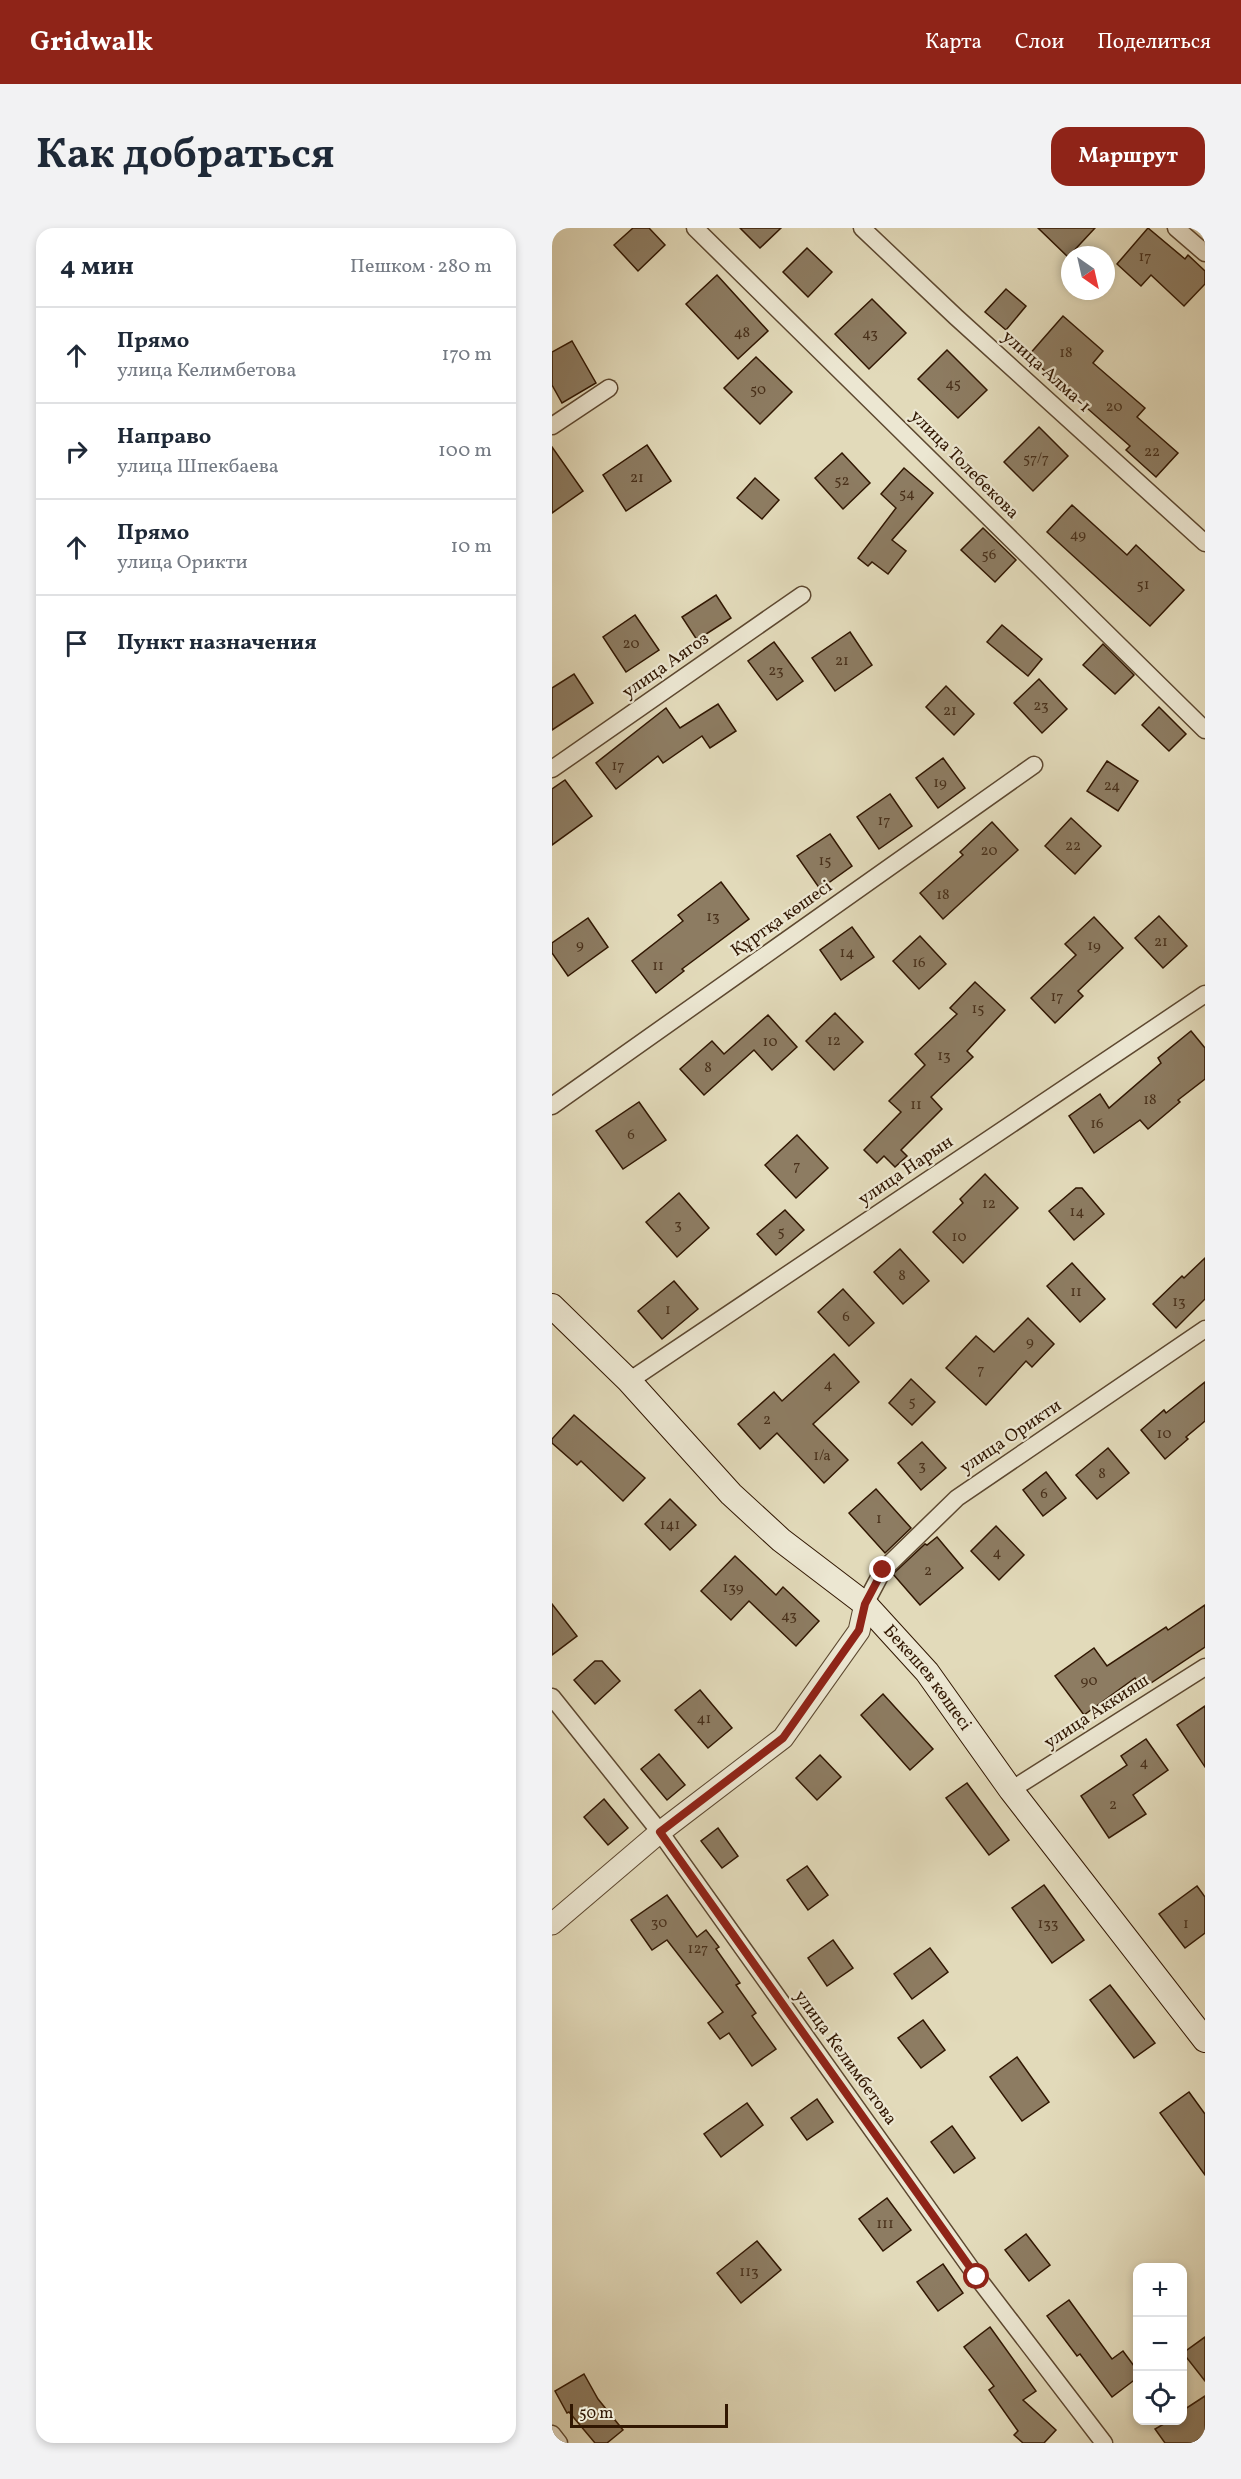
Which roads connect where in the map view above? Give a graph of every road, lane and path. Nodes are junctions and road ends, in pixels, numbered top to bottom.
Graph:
1 (695, 228) edge
2 (862, 228) edge
3 (1176, 228) edge
4 (1205, 253) edge
5 (609, 388) dead end
6 (552, 426) edge
7 (1205, 543) edge
8 (802, 595) dead end
9 (1205, 730) edge
10 (1034, 765) dead end
11 (552, 769) edge
12 (1205, 994) edge
13 (552, 1106) edge
14 (552, 1306) edge
15 (1205, 1329) edge
16 (629, 1381) junction
17 (865, 1604) junction
18 (1205, 1666) edge
19 (552, 1697) edge
20 (1011, 1790) junction
21 (660, 1832) junction
22 (552, 1924) edge
23 (1204, 2038) edge
24 (552, 2434) edge
25 (559, 2443) edge
26 (1104, 2443) edge

1 - 9 street, улица Толебекова
2 - 7 street, улица Алма-1
3 - 4 street
5 - 6 street
8 - 11 street, улица Аягоз
10 - 13 street, Құртқа көшесі
12 - 16 street, улица Нарын
14 - 16 main road, Бекешев көшесі
15 - 17 street, улица Орикти
16 - 17 main road, Бекешев көшесі
17 - 20 main road, Бекешев көшесі
17 - 21 street
18 - 20 street, улица Аккияш
19 - 21 street, улица Келимбетова
20 - 23 main road, Бекешев көшесі
21 - 22 street
21 - 26 street, улица Келимбетова
24 - 25 street

